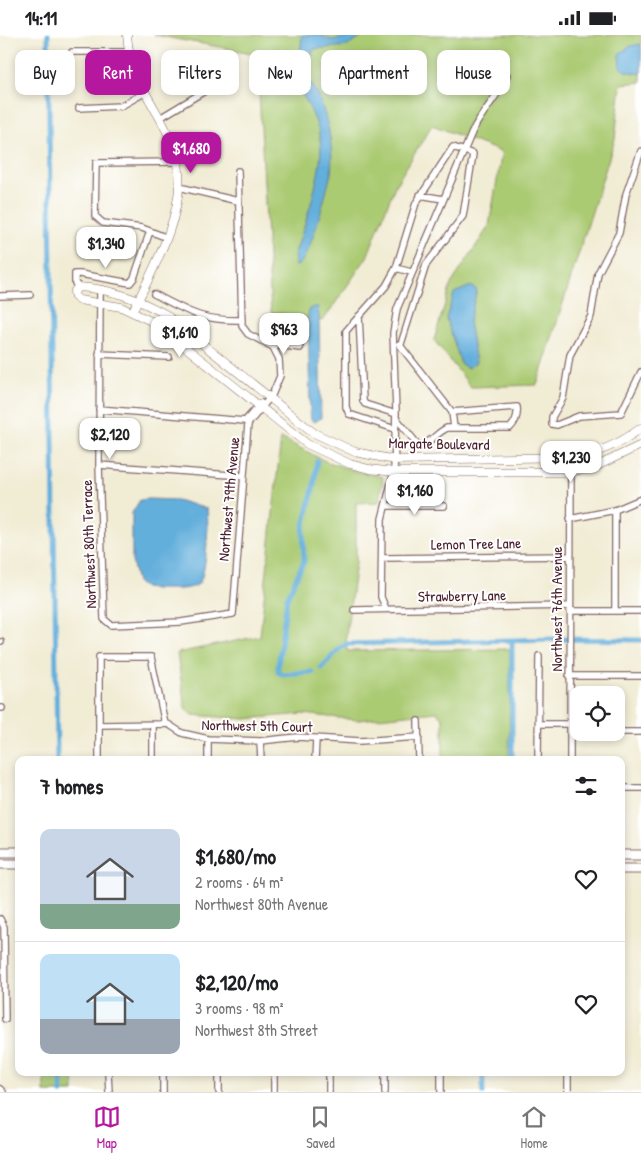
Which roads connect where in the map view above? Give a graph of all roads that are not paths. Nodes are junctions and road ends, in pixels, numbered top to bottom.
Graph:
1 (127, 35) edge
2 (128, 50) edge
3 (140, 95) edge
4 (145, 95) edge
5 (198, 95) edge
6 (497, 95) edge
7 (79, 108) dead end
8 (160, 118) junction
9 (464, 151) junction
10 (641, 151) edge
11 (178, 162) junction
12 (238, 171) dead end
13 (180, 187) junction
14 (420, 195) junction
15 (442, 199) junction
16 (238, 201) junction
17 (150, 231) junction
18 (165, 237) junction
19 (396, 267) junction
20 (412, 272) junction
21 (78, 287) junction
22 (100, 289) junction
23 (154, 294) dead end
24 (30, 295) dead end
25 (0, 296) edge
26 (138, 299) junction
27 (98, 302) junction
28 (133, 311) junction
29 (359, 316) junction
30 (242, 320) junction
31 (393, 340) junction
32 (271, 344) junction
33 (401, 344) junction
34 (300, 348) dead end
35 (99, 354) junction
36 (169, 357) dead end
37 (641, 372) edge
38 (269, 398) junction
39 (260, 407) junction
40 (99, 409) junction
41 (452, 411) junction
42 (396, 416) junction
43 (247, 422) junction
44 (454, 428) junction
45 (641, 428) edge
46 (395, 429) junction
47 (641, 445) edge
48 (571, 457) junction
49 (394, 460) junction
50 (99, 465) junction
51 (570, 471) junction
52 (394, 472) junction
53 (243, 476) junction
54 (641, 499) edge
55 (386, 505) junction
56 (444, 506) dead end
57 (615, 510) junction
58 (570, 519) junction
59 (570, 556) junction
60 (382, 558) junction
61 (386, 609) junction
62 (570, 609) junction
63 (354, 610) dead end
64 (615, 611) junction
65 (641, 611) edge
66 (233, 614) joint
67 (539, 656) dead end
68 (569, 676) junction
69 (641, 676) edge
70 (418, 721) dead end
71 (165, 724) junction
72 (539, 724) junction
73 (570, 724) joint
74 (99, 725) junction
75 (153, 725) junction
76 (625, 732) edge
77 (641, 732) edge
78 (419, 737) junction
79 (208, 739) junction
80 (316, 739) junction
81 (260, 741) junction
82 (570, 741) edge
83 (99, 756) edge
84 (153, 756) edge
85 (208, 756) edge
86 (260, 756) edge
87 (315, 756) edge
88 (419, 756) edge
89 (538, 756) edge
90 (570, 756) edge
91 (625, 788) edge
92 (641, 788) edge
93 (0, 852) edge
94 (15, 852) edge
95 (625, 855) edge
96 (641, 855) edge
97 (0, 864) edge
98 (15, 864) edge
99 (625, 869) edge
100 (641, 869) edge
101 (1, 920) edge
102 (3, 983) edge
103 (5, 1019) dead end
104 (108, 1076) edge
105 (163, 1076) edge
106 (219, 1076) edge
107 (274, 1076) edge
108 (329, 1076) edge
109 (385, 1076) edge
110 (441, 1076) edge
111 (568, 1076) edge
112 (108, 1092) edge
113 (163, 1092) edge
114 (219, 1092) edge
115 (274, 1092) edge
116 (329, 1092) edge
117 (385, 1092) edge
118 (441, 1092) edge
119 (568, 1092) edge

1 - 2 street
3 - 7 street
4 - 8 street
5 - 8 street
6 - 9 street
8 - 11 street
9 - 14 street
9 - 15 street
9 - 33 street
10 - 37 street
11 - 13 street
11 - 17 street
12 - 16 street
13 - 16 street
13 - 18 street
14 - 15 street
14 - 19 street
15 - 20 street
16 - 30 street
17 - 18 street
17 - 21 street
18 - 26 street
19 - 20 street
19 - 29 street
20 - 31 street
21 - 22 street, Margate Boulevard
21 - 27 street, Margate Boulevard
22 - 26 street, Margate Boulevard
22 - 27 street, Northwest 80th Terrace
23 - 30 street
24 - 25 street
26 - 28 street
26 - 38 street, Margate Boulevard
27 - 28 street, Margate Boulevard
27 - 35 street, Northwest 80th Terrace
28 - 39 street, Margate Boulevard
29 - 42 street
29 - 46 street
30 - 32 street
31 - 33 street
31 - 42 street
32 - 34 street
32 - 38 street
33 - 41 street
35 - 36 street
35 - 40 street, Northwest 80th Terrace
38 - 39 street, Northwest 79th Avenue
38 - 49 street, Margate Boulevard
39 - 43 street, Northwest 79th Avenue
39 - 52 street, Margate Boulevard
40 - 43 street
40 - 50 street, Northwest 80th Terrace
41 - 44 street
41 - 44 street
42 - 44 street
42 - 46 street
43 - 53 street, Northwest 79th Avenue
45 - 48 street, Margate Boulevard
46 - 49 street
47 - 51 street, Margate Boulevard
48 - 49 street, Margate Boulevard
48 - 51 street, Northwest 76th Avenue
49 - 52 street
50 - 53 street
50 - 66 street, Northwest 80th Terrace
51 - 52 street, Margate Boulevard
51 - 58 street, Northwest 76th Avenue
52 - 55 street
53 - 66 street, Northwest 79th Avenue
54 - 57 street
55 - 56 street
55 - 60 street
57 - 58 street
57 - 64 street
58 - 59 street, Northwest 76th Avenue
59 - 60 street, Lemon Tree Lane
59 - 62 street, Northwest 76th Avenue
60 - 61 street
61 - 62 street, Strawberry Lane
61 - 63 street, Strawberry Lane
62 - 64 street, Strawberry Lane
62 - 68 street, Northwest 76th Avenue
64 - 65 street, Strawberry Lane
67 - 72 street
68 - 69 street
68 - 73 street, Northwest 76th Avenue
70 - 78 street
71 - 74 street
71 - 75 street, Northwest 5th Court
71 - 79 street, Northwest 5th Court
72 - 73 street
72 - 89 street
74 - 75 street, Northwest 5th Court
74 - 83 street
75 - 84 street
76 - 77 street
78 - 80 street, Northwest 5th Court
78 - 88 street
79 - 81 street, Northwest 5th Court
79 - 85 street
80 - 81 street, Northwest 5th Court
80 - 87 street
81 - 86 street
82 - 90 street, Northwest 76th Avenue
91 - 92 street
93 - 94 main road
95 - 96 main road
97 - 98 main road
99 - 100 main road
101 - 102 street
102 - 103 street
104 - 112 street
105 - 113 street
106 - 114 street
107 - 115 street
108 - 116 street
109 - 117 street
110 - 118 street
111 - 119 street

